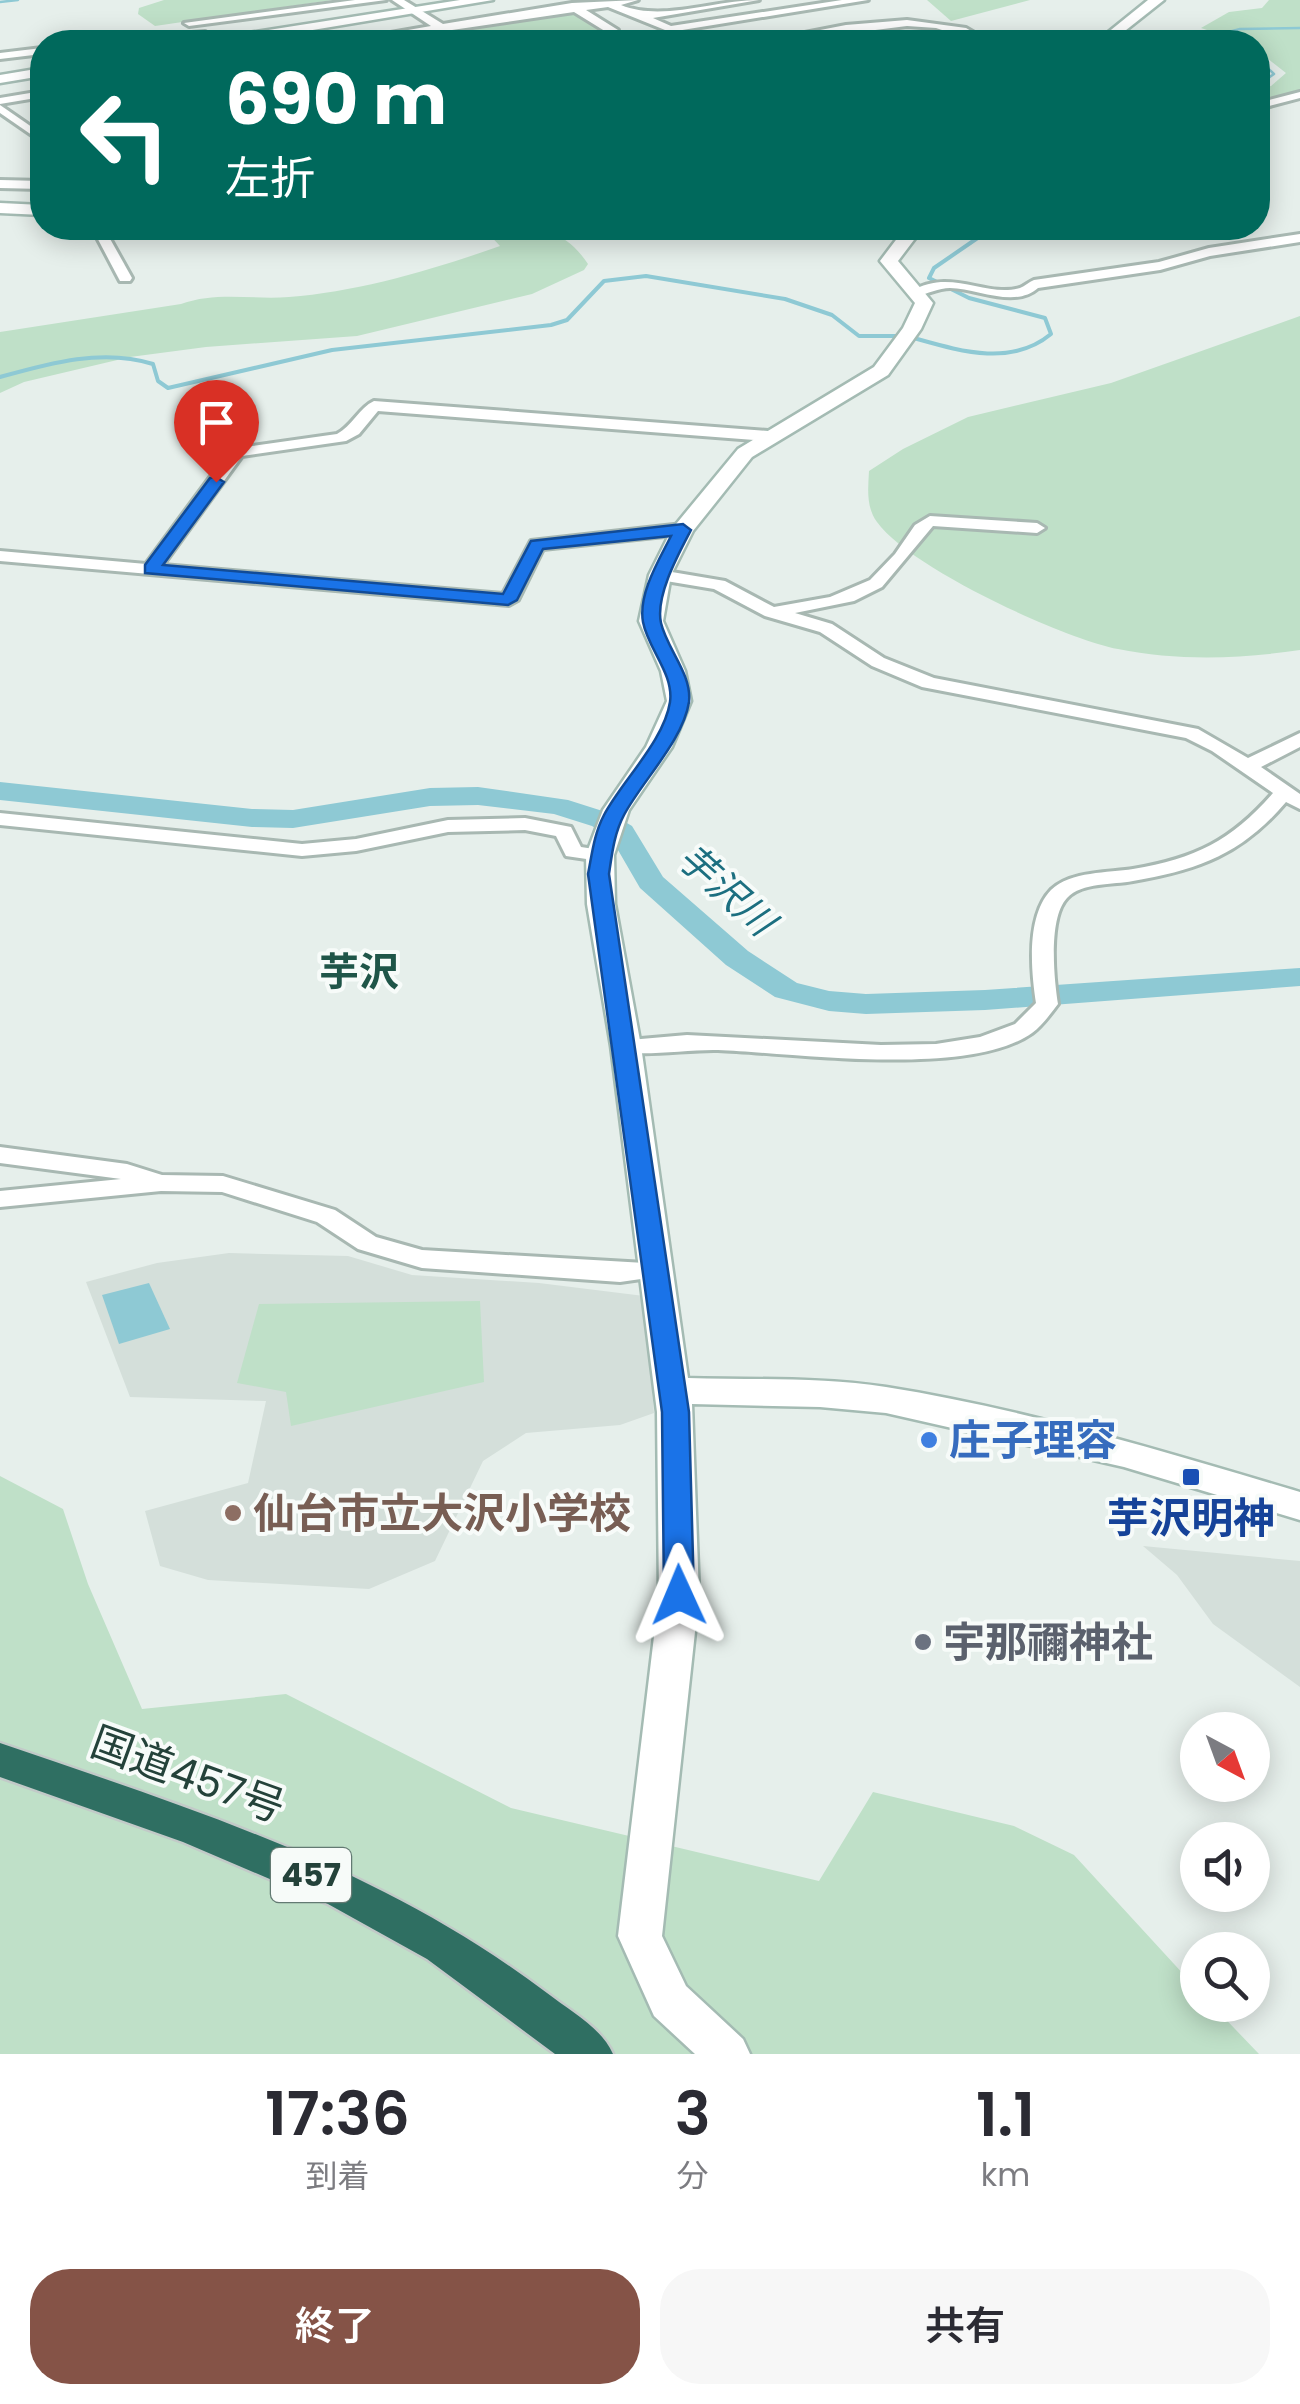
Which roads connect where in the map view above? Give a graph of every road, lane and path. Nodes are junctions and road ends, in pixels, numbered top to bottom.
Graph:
1 (381, 0) edge
2 (396, 0) edge
3 (486, 0) edge
4 (561, 0) edge
5 (633, 0) edge
6 (754, 0) edge
7 (862, 0) edge
8 (1157, 0) edge
9 (822, 2) edge
10 (609, 4) junction
11 (576, 8) junction
12 (414, 10) junction
13 (640, 16) junction
14 (439, 27) junction
15 (197, 30) edge
16 (292, 30) edge
17 (420, 30) edge
18 (444, 30) edge
19 (611, 30) edge
20 (857, 30) edge
21 (953, 30) edge
22 (1118, 30) edge
23 (30, 52) edge
24 (0, 56) edge
25 (30, 74) edge
26 (0, 79) edge
27 (1300, 94) edge
28 (30, 97) edge
29 (1270, 103) edge
30 (0, 105) edge
31 (30, 119) edge
32 (18, 121) junction
33 (0, 124) edge
34 (30, 130) edge
35 (4, 181) edge
36 (30, 184) edge
37 (0, 208) edge
38 (30, 209) edge
39 (1300, 238) edge
40 (105, 240) edge
41 (905, 240) edge
42 (126, 278) dead end
43 (923, 290) junction
44 (768, 436) junction
45 (1037, 528) dead end
46 (683, 530) junction
47 (0, 556) edge
48 (151, 569) junction
49 (660, 576) junction
50 (771, 612) junction
51 (1300, 740) edge
52 (1248, 766) junction
53 (1292, 798) edge
54 (0, 820) edge
55 (607, 834) junction
56 (626, 1046) junction
57 (0, 1155) edge
58 (160, 1183) junction
59 (0, 1199) edge
60 (654, 1270) junction
61 (672, 1391) junction
62 (1300, 1506) edge
63 (0, 1760) edge
64 (590, 2054) edge
65 (727, 2054) edge

1 - 15 street
2 - 12 street
3 - 12 street
4 - 11 street
5 - 10 street
6 - 13 street
7 - 9 street
8 - 22 street
9 - 13 street
10 - 11 street
10 - 13 street
11 - 14 street
11 - 19 street
12 - 14 street
12 - 16 street
14 - 17 street
14 - 18 street
20 - 21 street
23 - 24 street
25 - 26 street
27 - 29 street
28 - 30 street
30 - 32 street
31 - 32 street
32 - 33 street
32 - 34 street
35 - 36 street
37 - 38 street
39 - 43 street
40 - 42 street
41 - 43 street
43 - 44 street
44 - 46 street
44 - 48 street
45 - 50 street
46 - 48 street
46 - 49 street
47 - 48 street
49 - 50 street
49 - 55 street
50 - 52 street
51 - 52 street
52 - 53 street
53 - 56 street
54 - 55 street
55 - 56 street
56 - 60 street
57 - 58 street
58 - 59 street
58 - 60 street
60 - 61 street
61 - 62 street
61 - 65 street
63 - 64 highway, 国道457号 / 457

